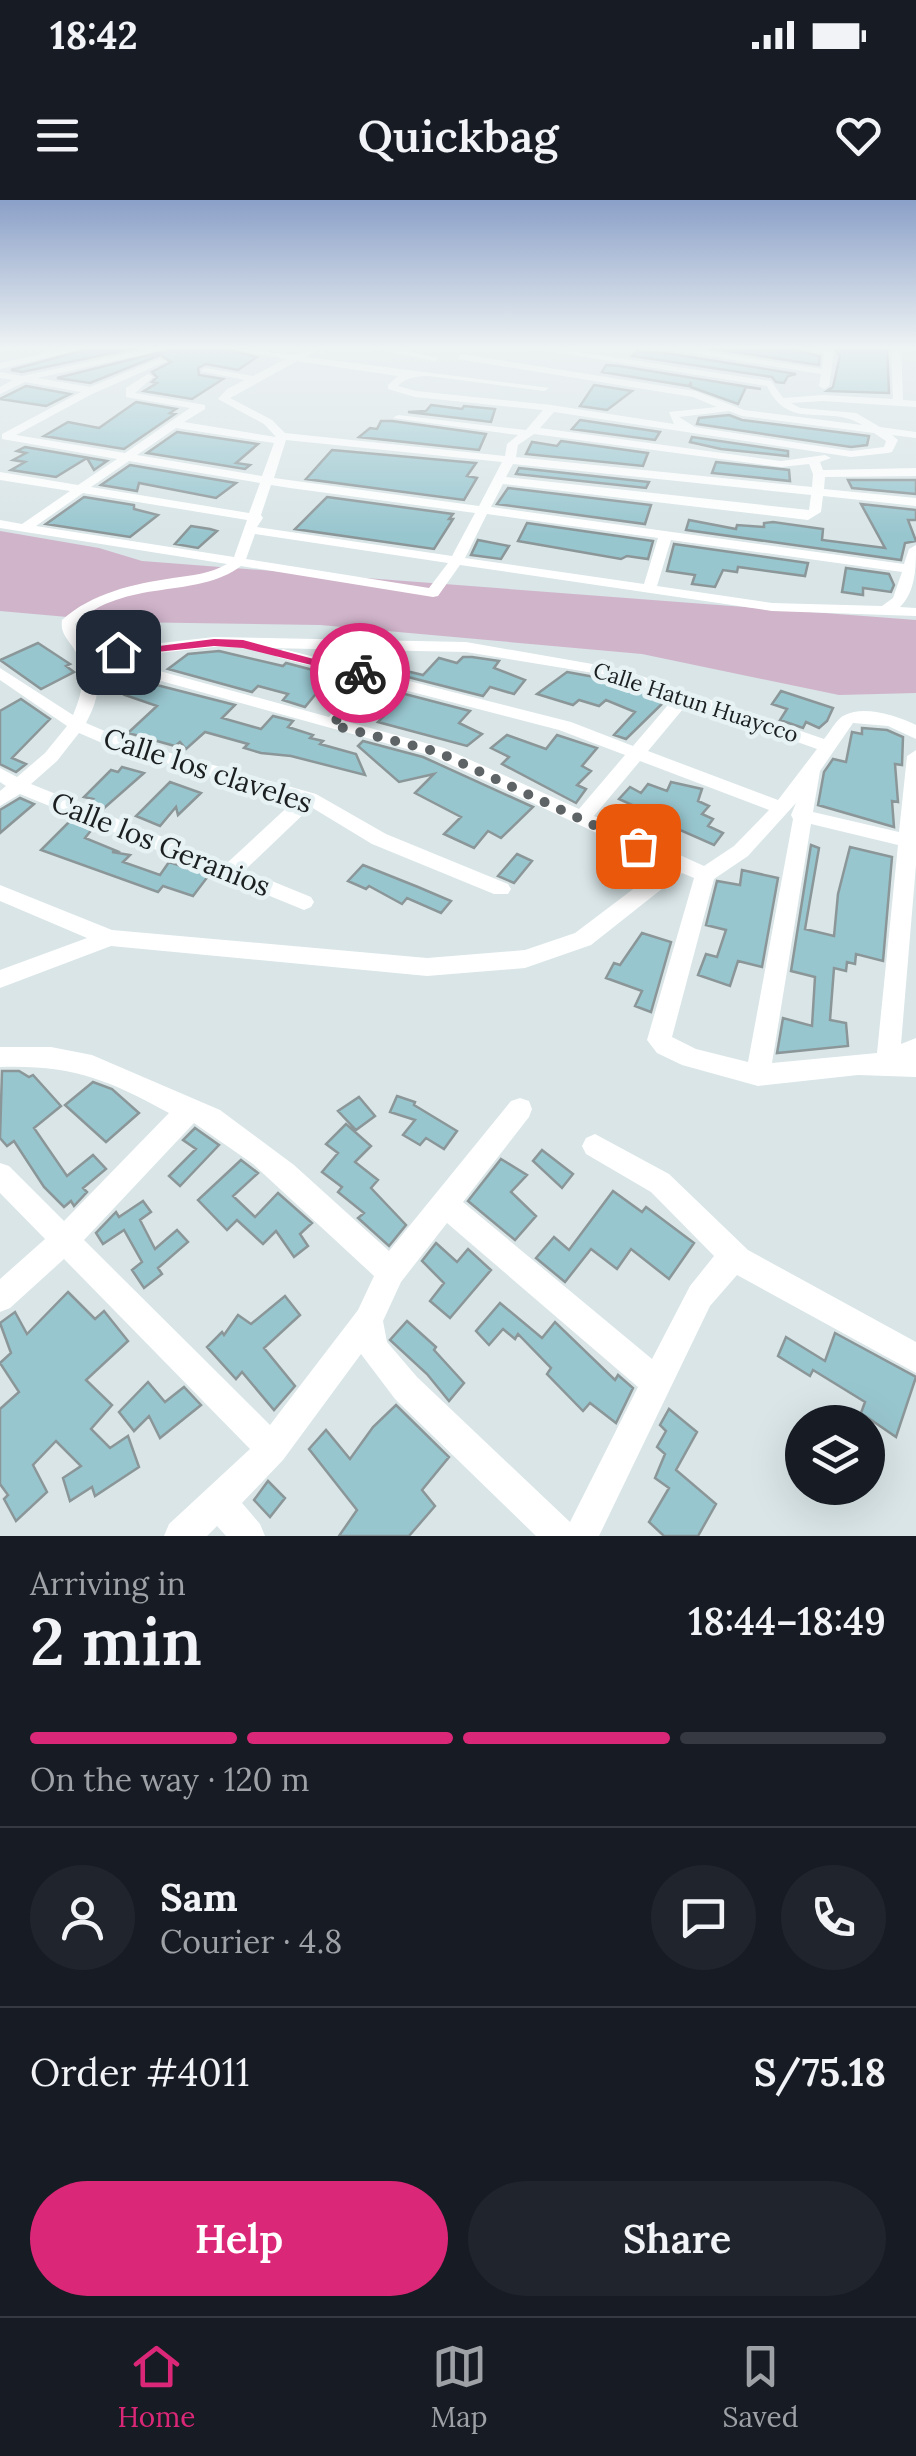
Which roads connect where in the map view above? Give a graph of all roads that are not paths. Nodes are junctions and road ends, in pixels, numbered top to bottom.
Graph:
1 (55, 409) edge
2 (194, 409) edge
3 (219, 409) edge
4 (240, 409) edge
5 (550, 409) edge
6 (559, 409) edge
7 (728, 409) edge
8 (734, 409) edge
9 (793, 409) edge
10 (248, 414) junction
11 (398, 418) dead end
12 (174, 424) junction
13 (529, 431) junction
14 (698, 432) junction
15 (885, 434) junction
16 (916, 435) edge
17 (3, 438) edge
18 (281, 439) junction
19 (691, 450) junction
20 (851, 454) junction
21 (131, 455) junction
22 (509, 462) junction
23 (817, 468) junction
24 (916, 472) edge
25 (0, 476) edge
26 (268, 479) junction
27 (500, 480) junction
28 (84, 489) junction
29 (816, 495) junction
30 (916, 502) edge
31 (483, 510) junction
32 (0, 524) edge
33 (254, 524) junction
34 (26, 527) junction
35 (665, 538) junction
36 (916, 549) edge
37 (457, 560) junction
38 (239, 561) junction
39 (912, 570) edge
40 (650, 587) junction
41 (887, 610) junction
42 (916, 612) edge
43 (243, 644) junction
44 (86, 656) junction
45 (0, 672) edge
46 (374, 676) junction
47 (685, 696) junction
48 (332, 725) junction
49 (78, 726) junction
50 (916, 734) edge
51 (826, 746) junction
52 (637, 752) junction
53 (916, 756) edge
54 (0, 774) edge
55 (18, 786) junction
56 (309, 798) junction
57 (0, 800) edge
58 (791, 812) junction
59 (580, 820) junction
60 (914, 842) edge
61 (679, 864) junction
62 (232, 870) junction
63 (706, 875) junction
64 (501, 889) dead end
65 (0, 894) edge
66 (304, 902) dead end
67 (110, 938) junction
68 (0, 979) edge
69 (916, 1048) edge
70 (0, 1057) edge
71 (888, 1061) junction
72 (916, 1068) edge
73 (758, 1074) junction
74 (520, 1108) dead end
75 (188, 1111) junction
76 (595, 1146) dead end
77 (0, 1175) edge
78 (444, 1203) junction
79 (66, 1239) junction
80 (738, 1260) junction
81 (391, 1272) junction
82 (0, 1298) edge
83 (368, 1320) junction
84 (916, 1358) edge
85 (657, 1383) junction
86 (272, 1449) junction
87 (220, 1504) junction
88 (181, 1536) edge
89 (248, 1536) edge
90 (560, 1536) edge
91 (581, 1536) edge

1 - 17 street
2 - 12 street
3 - 10 street
4 - 10 street
5 - 13 street
6 - 14 street
7 - 14 street
8 - 15 street
9 - 15 street
10 - 18 street
11 - 13 street
12 - 18 street
12 - 21 street
13 - 19 street
13 - 22 street
14 - 19 street
14 - 20 street
15 - 16 street
15 - 20 street
17 - 21 street
18 - 22 street
18 - 26 street
19 - 23 street
20 - 23 street
21 - 26 street
21 - 28 street
22 - 27 street
22 - 29 street
23 - 24 street
23 - 29 street
25 - 28 street
26 - 31 street
26 - 33 street
27 - 29 street
27 - 31 street
28 - 33 street
28 - 34 street
29 - 30 street
31 - 35 street
31 - 37 street
32 - 34 street
33 - 37 street
33 - 38 street
34 - 38 street
35 - 39 street
35 - 40 street
36 - 39 street
37 - 38 street
37 - 40 street
38 - 44 street
39 - 41 street
40 - 41 street
41 - 42 street
43 - 44 street, Calle Hatun Huaycco
43 - 46 street
43 - 47 street, Calle Hatun Huaycco
44 - 48 street
44 - 49 street
45 - 49 street, Calle los claveles
46 - 48 street
46 - 52 street
47 - 51 street, Calle Hatun Huaycco
47 - 52 street
48 - 59 street
49 - 55 street
49 - 56 street, Calle los claveles
50 - 51 street
51 - 58 street
52 - 58 street
52 - 59 street
53 - 60 street
54 - 55 street, Calle los Geranios
55 - 57 street
55 - 62 street, Calle los Geranios
56 - 62 street
56 - 64 street, Calle los claveles
58 - 60 street
58 - 63 street
58 - 73 street
59 - 61 street
60 - 71 street
61 - 63 street
61 - 67 street
62 - 66 street, Calle los Geranios
63 - 73 street
65 - 67 street
67 - 68 street
69 - 71 street
70 - 75 street
71 - 72 street
71 - 73 street
74 - 78 street
75 - 79 street
75 - 81 street
76 - 80 street
77 - 79 street
78 - 81 street
78 - 85 street
79 - 82 street
79 - 86 street
80 - 84 street
80 - 85 street
81 - 83 street
83 - 86 street
83 - 90 street
85 - 91 street
86 - 87 street
87 - 88 street
87 - 89 street

